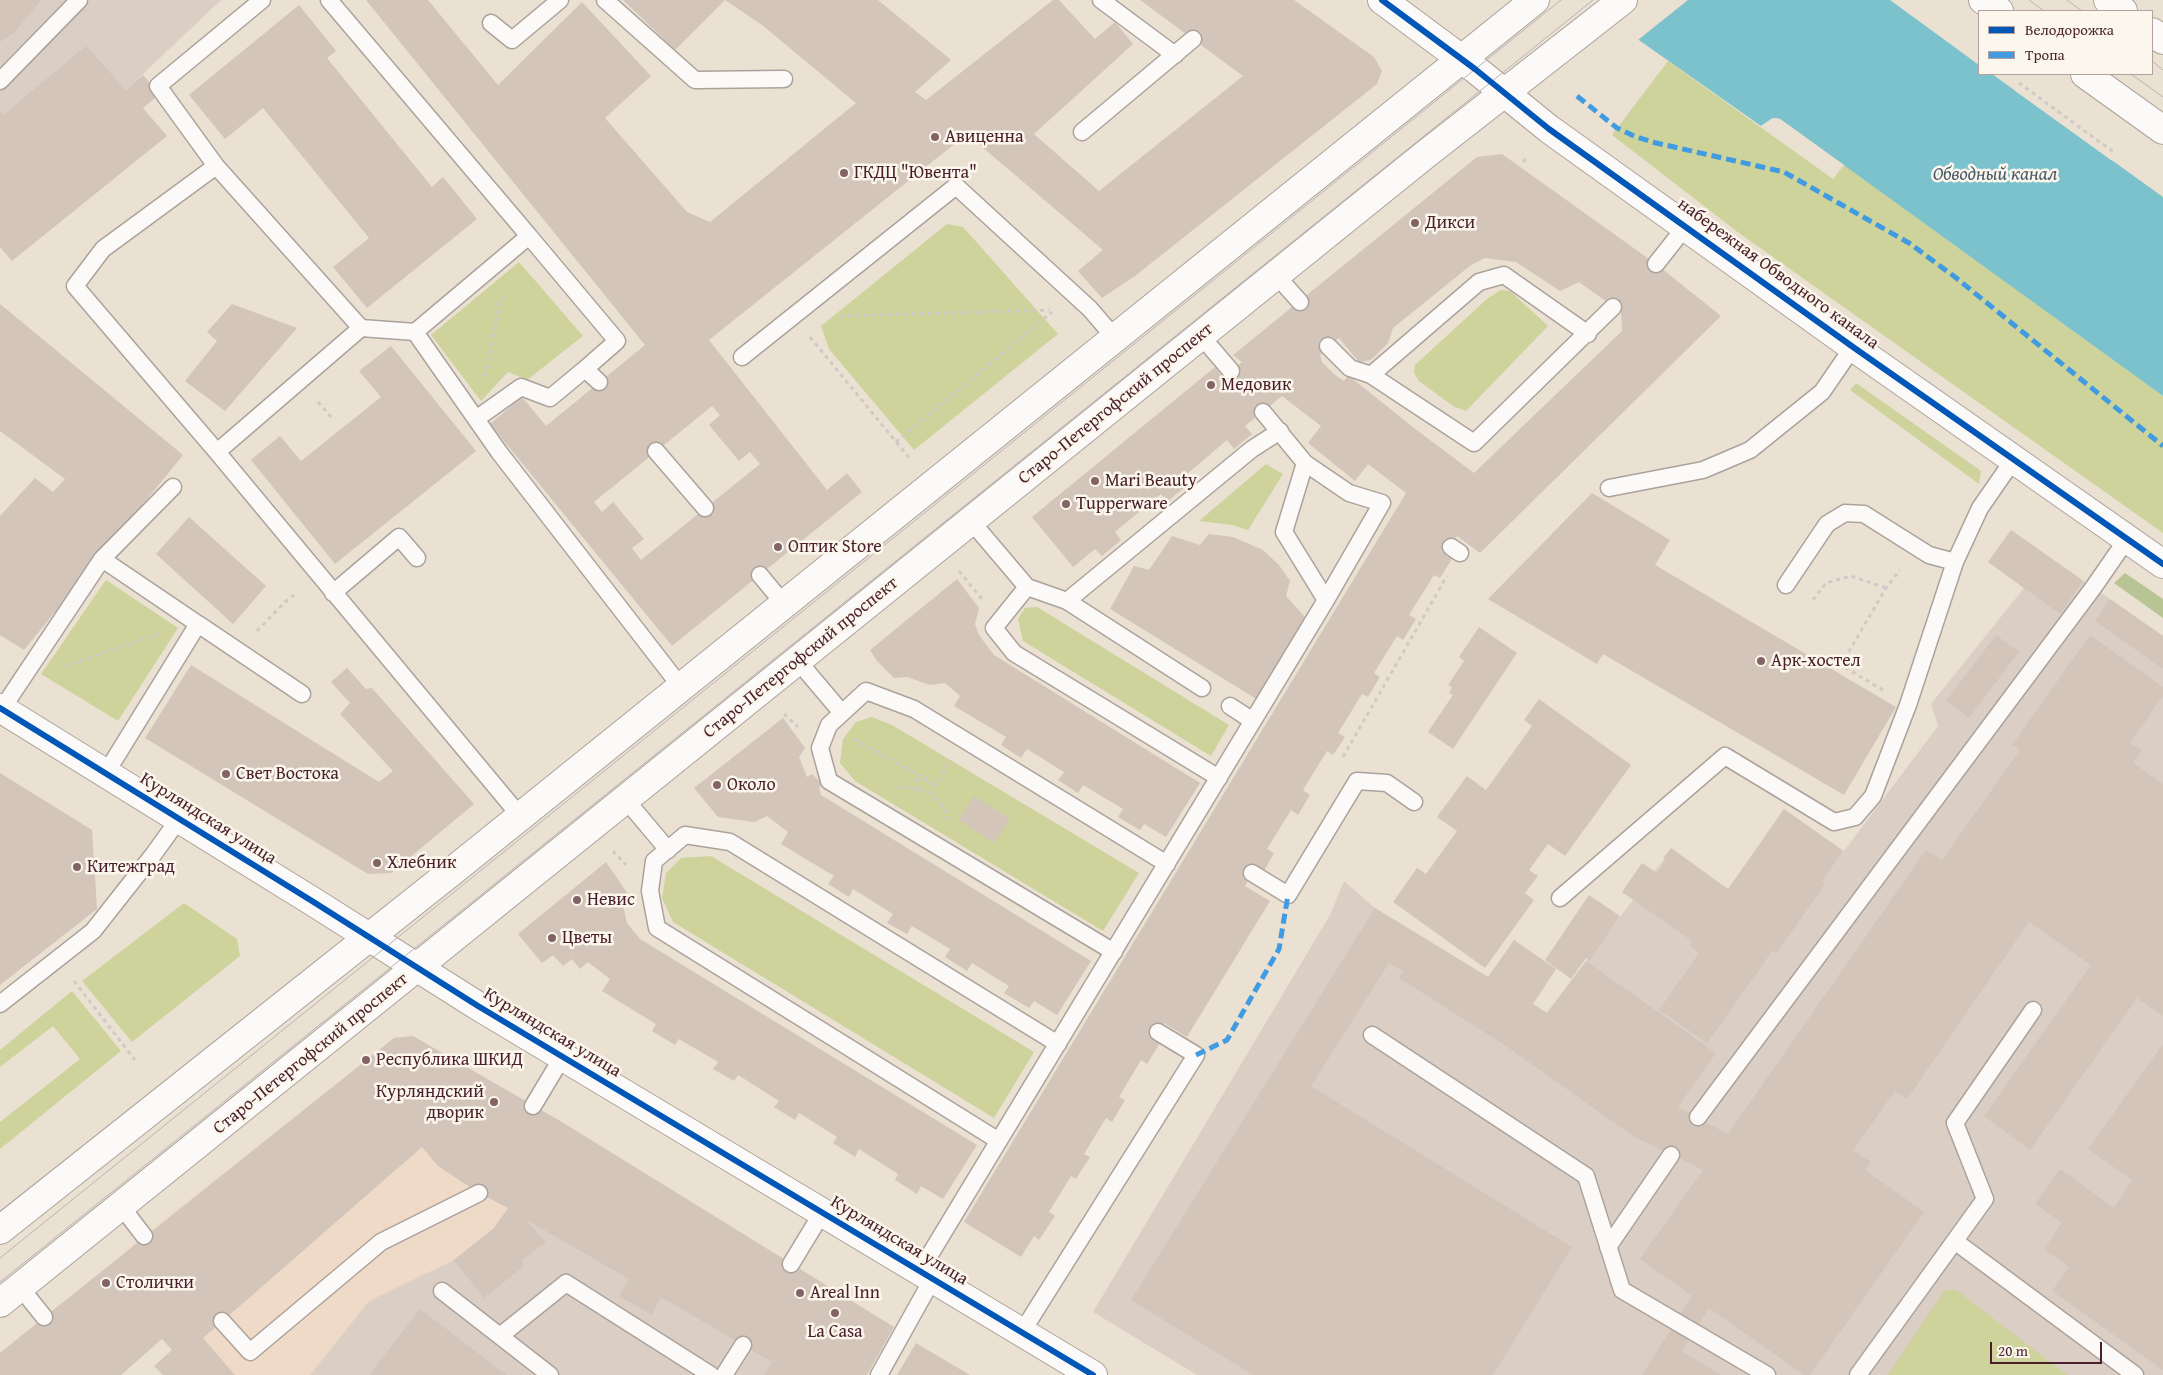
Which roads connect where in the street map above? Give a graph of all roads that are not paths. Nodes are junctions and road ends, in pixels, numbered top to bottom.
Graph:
1 (79, 0) edge
2 (262, 0) edge
3 (329, 0) edge
4 (560, 0) edge
5 (604, 0) edge
6 (1102, 0) edge
7 (1382, 0) edge
8 (1535, 0) edge
9 (1983, 0) edge
10 (2108, 0) edge
11 (1614, 8) edge
12 (1997, 10) edge
13 (2123, 10) edge
14 (492, 23) dead end
15 (1193, 39) dead end
16 (1175, 55) junction
17 (1462, 59) junction
18 (2086, 75) edge
19 (784, 79) dead end
20 (0, 81) edge
21 (1505, 92) junction
22 (2163, 130) edge
23 (1082, 132) dead end
24 (216, 166) junction
25 (1686, 226) junction
26 (529, 236) junction
27 (1656, 264) dead end
28 (1276, 275) junction
29 (1300, 302) dead end
30 (1614, 307) dead end
31 (361, 328) junction
32 (415, 332) junction
33 (1588, 334) junction
34 (1201, 336) junction
35 (1115, 338) junction
36 (1328, 346) dead end
37 (1854, 347) junction
38 (742, 356) dead end
39 (585, 369) junction
40 (1231, 371) dead end
41 (1371, 375) junction
42 (599, 382) dead end
43 (1263, 412) dead end
44 (476, 420) junction
45 (1280, 431) junction
46 (656, 451) dead end
47 (217, 452) junction
48 (2014, 459) junction
49 (1305, 463) junction
50 (173, 486) dead end
51 (1609, 488) dead end
52 (705, 508) dead end
53 (971, 521) junction
54 (2127, 539) junction
55 (417, 558) dead end
56 (102, 559) junction
57 (1955, 562) junction
58 (2163, 564) edge
59 (760, 575) dead end
60 (1786, 585) dead end
61 (1027, 587) junction
62 (333, 593) junction
63 (1326, 600) junction
64 (1067, 601) junction
65 (784, 604) junction
66 (198, 624) junction
67 (798, 661) junction
68 (680, 687) junction
69 (1202, 688) dead end
70 (302, 694) dead end
71 (1230, 706) dead end
72 (1, 709) edge
73 (842, 713) junction
74 (1253, 720) junction
75 (106, 773) junction
76 (1219, 778) junction
77 (626, 800) junction
78 (1414, 802) dead end
79 (520, 816) junction
80 (179, 819) junction
81 (668, 850) junction
82 (1167, 864) junction
83 (1252, 873) dead end
84 (1560, 898) dead end
85 (368, 937) junction
86 (1114, 952) junction
87 (417, 968) junction
88 (0, 1004) edge
89 (2032, 1010) dead end
90 (1158, 1032) dead end
91 (1372, 1035) dead end
92 (1058, 1044) junction
93 (563, 1056) junction
94 (533, 1106) dead end
95 (1698, 1117) dead end
96 (999, 1141) junction
97 (1671, 1155) dead end
98 (479, 1193) dead end
99 (121, 1206) junction
100 (822, 1212) junction
101 (0, 1230) edge
102 (144, 1236) dead end
103 (1956, 1242) junction
104 (1608, 1247) junction
105 (791, 1264) dead end
106 (927, 1275) junction
107 (442, 1291) dead end
108 (10, 1295) edge
109 (44, 1317) dead end
110 (222, 1321) dead end
111 (1022, 1332) junction
112 (500, 1336) junction
113 (743, 1345) dead end
114 (550, 1375) edge
115 (711, 1375) edge
116 (724, 1375) edge
117 (879, 1375) edge
118 (1093, 1375) edge
119 (1767, 1375) edge
120 (1858, 1375) edge
121 (2135, 1375) edge

1 - 20 lane
2 - 24 lane
3 - 26 lane
4 - 14 lane
5 - 19 lane
6 - 16 lane
7 - 17 main road, набережная Обводного канала
8 - 17 main road
9 - 12 main road
10 - 13 main road
11 - 21 main road, Старо-Петергофский проспект
15 - 16 lane
16 - 23 lane
17 - 21 main road, набережная Обводного канала
17 - 35 main road
18 - 22 main road
21 - 25 main road, набережная Обводного канала
21 - 28 main road, Старо-Петергофский проспект
24 - 31 lane
24 - 47 lane
25 - 27 lane
25 - 37 main road, набережная Обводного канала
26 - 32 lane
26 - 39 lane
28 - 29 lane
28 - 34 main road, Старо-Петергофский проспект
30 - 33 lane
31 - 32 lane
31 - 47 lane
32 - 44 lane
33 - 41 lane
33 - 41 lane
34 - 40 lane
34 - 53 main road, Старо-Петергофский проспект
35 - 38 lane
35 - 65 main road
36 - 41 lane
37 - 48 main road, набережная Обводного канала
37 - 51 lane
39 - 42 lane
39 - 44 lane
43 - 45 lane
44 - 68 lane
45 - 49 lane
45 - 64 lane
46 - 52 lane
47 - 62 lane
48 - 54 main road, набережная Обводного канала
48 - 57 lane
49 - 63 lane
49 - 63 lane
50 - 56 lane
53 - 61 lane
53 - 67 main road, Старо-Петергофский проспект
54 - 58 main road, набережная Обводного канала
54 - 95 lane
55 - 62 lane
56 - 66 lane
56 - 72 lane
57 - 60 lane
57 - 84 lane
59 - 65 lane
61 - 64 lane
61 - 76 lane
62 - 79 lane
63 - 74 lane
64 - 69 lane
65 - 68 main road
66 - 70 lane
66 - 75 lane
67 - 73 lane
67 - 77 main road, Старо-Петергофский проспект
68 - 79 main road
71 - 74 lane
72 - 75 main road, Курляндская улица
73 - 82 lane
73 - 86 lane
74 - 76 lane
75 - 80 main road, Курляндская улица
76 - 82 lane
77 - 81 lane
77 - 87 main road, Старо-Петергофский проспект
78 - 83 lane
79 - 85 main road
80 - 85 main road, Курляндская улица
80 - 88 lane
81 - 92 lane
81 - 96 lane
82 - 86 lane
85 - 87 main road, Курляндская улица
85 - 101 main road
86 - 92 lane
87 - 93 main road, Курляндская улица
87 - 99 main road, Старо-Петергофский проспект
89 - 103 lane
90 - 111 lane
91 - 104 lane
92 - 96 lane
93 - 94 lane
93 - 100 main road, Курляндская улица
96 - 106 lane
97 - 104 lane
98 - 110 lane
99 - 102 lane
99 - 108 main road, Старо-Петергофский проспект
100 - 105 lane
100 - 106 main road, Курляндская улица
103 - 120 lane
103 - 121 lane
104 - 119 lane
106 - 111 main road, Курляндская улица
106 - 117 lane
107 - 112 lane
108 - 109 lane
111 - 118 main road, Курляндская улица
112 - 114 lane
112 - 115 lane
113 - 116 lane

